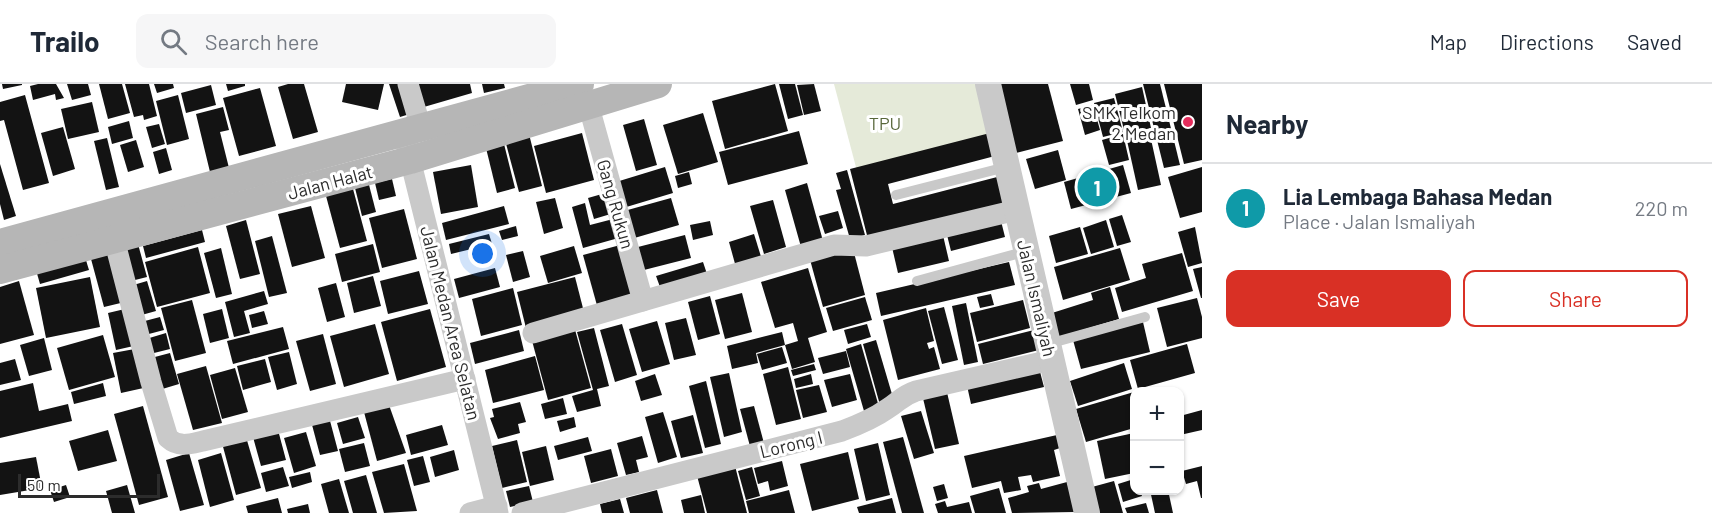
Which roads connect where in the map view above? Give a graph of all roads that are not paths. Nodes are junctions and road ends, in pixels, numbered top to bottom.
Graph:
1 (408, 84) edge
2 (658, 84) edge
3 (988, 84) edge
4 (584, 96) edge
5 (412, 141) junction
6 (1007, 167) junction
7 (896, 195) dead end
8 (1017, 210) junction
9 (114, 239) junction
10 (0, 243) edge
11 (1027, 251) junction
12 (0, 270) edge
13 (917, 281) dead end
14 (643, 301) junction
15 (1145, 317) dead end
16 (533, 333) dead end
17 (1050, 352) junction
18 (465, 379) junction
19 (497, 509) edge
20 (470, 513) edge
21 (522, 513) edge
22 (1087, 513) edge

1 - 5 street, Jalan Medan Area Selatan
2 - 4 main road, Jalan Halat
3 - 6 street, Jalan Ismaliyah
4 - 5 main road, Jalan Halat
4 - 14 street, Gang Rukun
5 - 9 main road, Jalan Halat
5 - 10 main road, Jalan Halat
5 - 18 street, Jalan Medan Area Selatan
6 - 7 lane
6 - 8 street, Jalan Ismaliyah
8 - 11 street, Jalan Ismaliyah
8 - 14 street
9 - 12 main road, Jalan Halat
9 - 18 street
11 - 13 lane
11 - 17 street, Jalan Ismaliyah
14 - 16 street
15 - 17 lane
17 - 21 street, Lorong I
17 - 22 street, Jalan Ismaliyah
18 - 19 street, Jalan Medan Area Selatan
19 - 20 street

